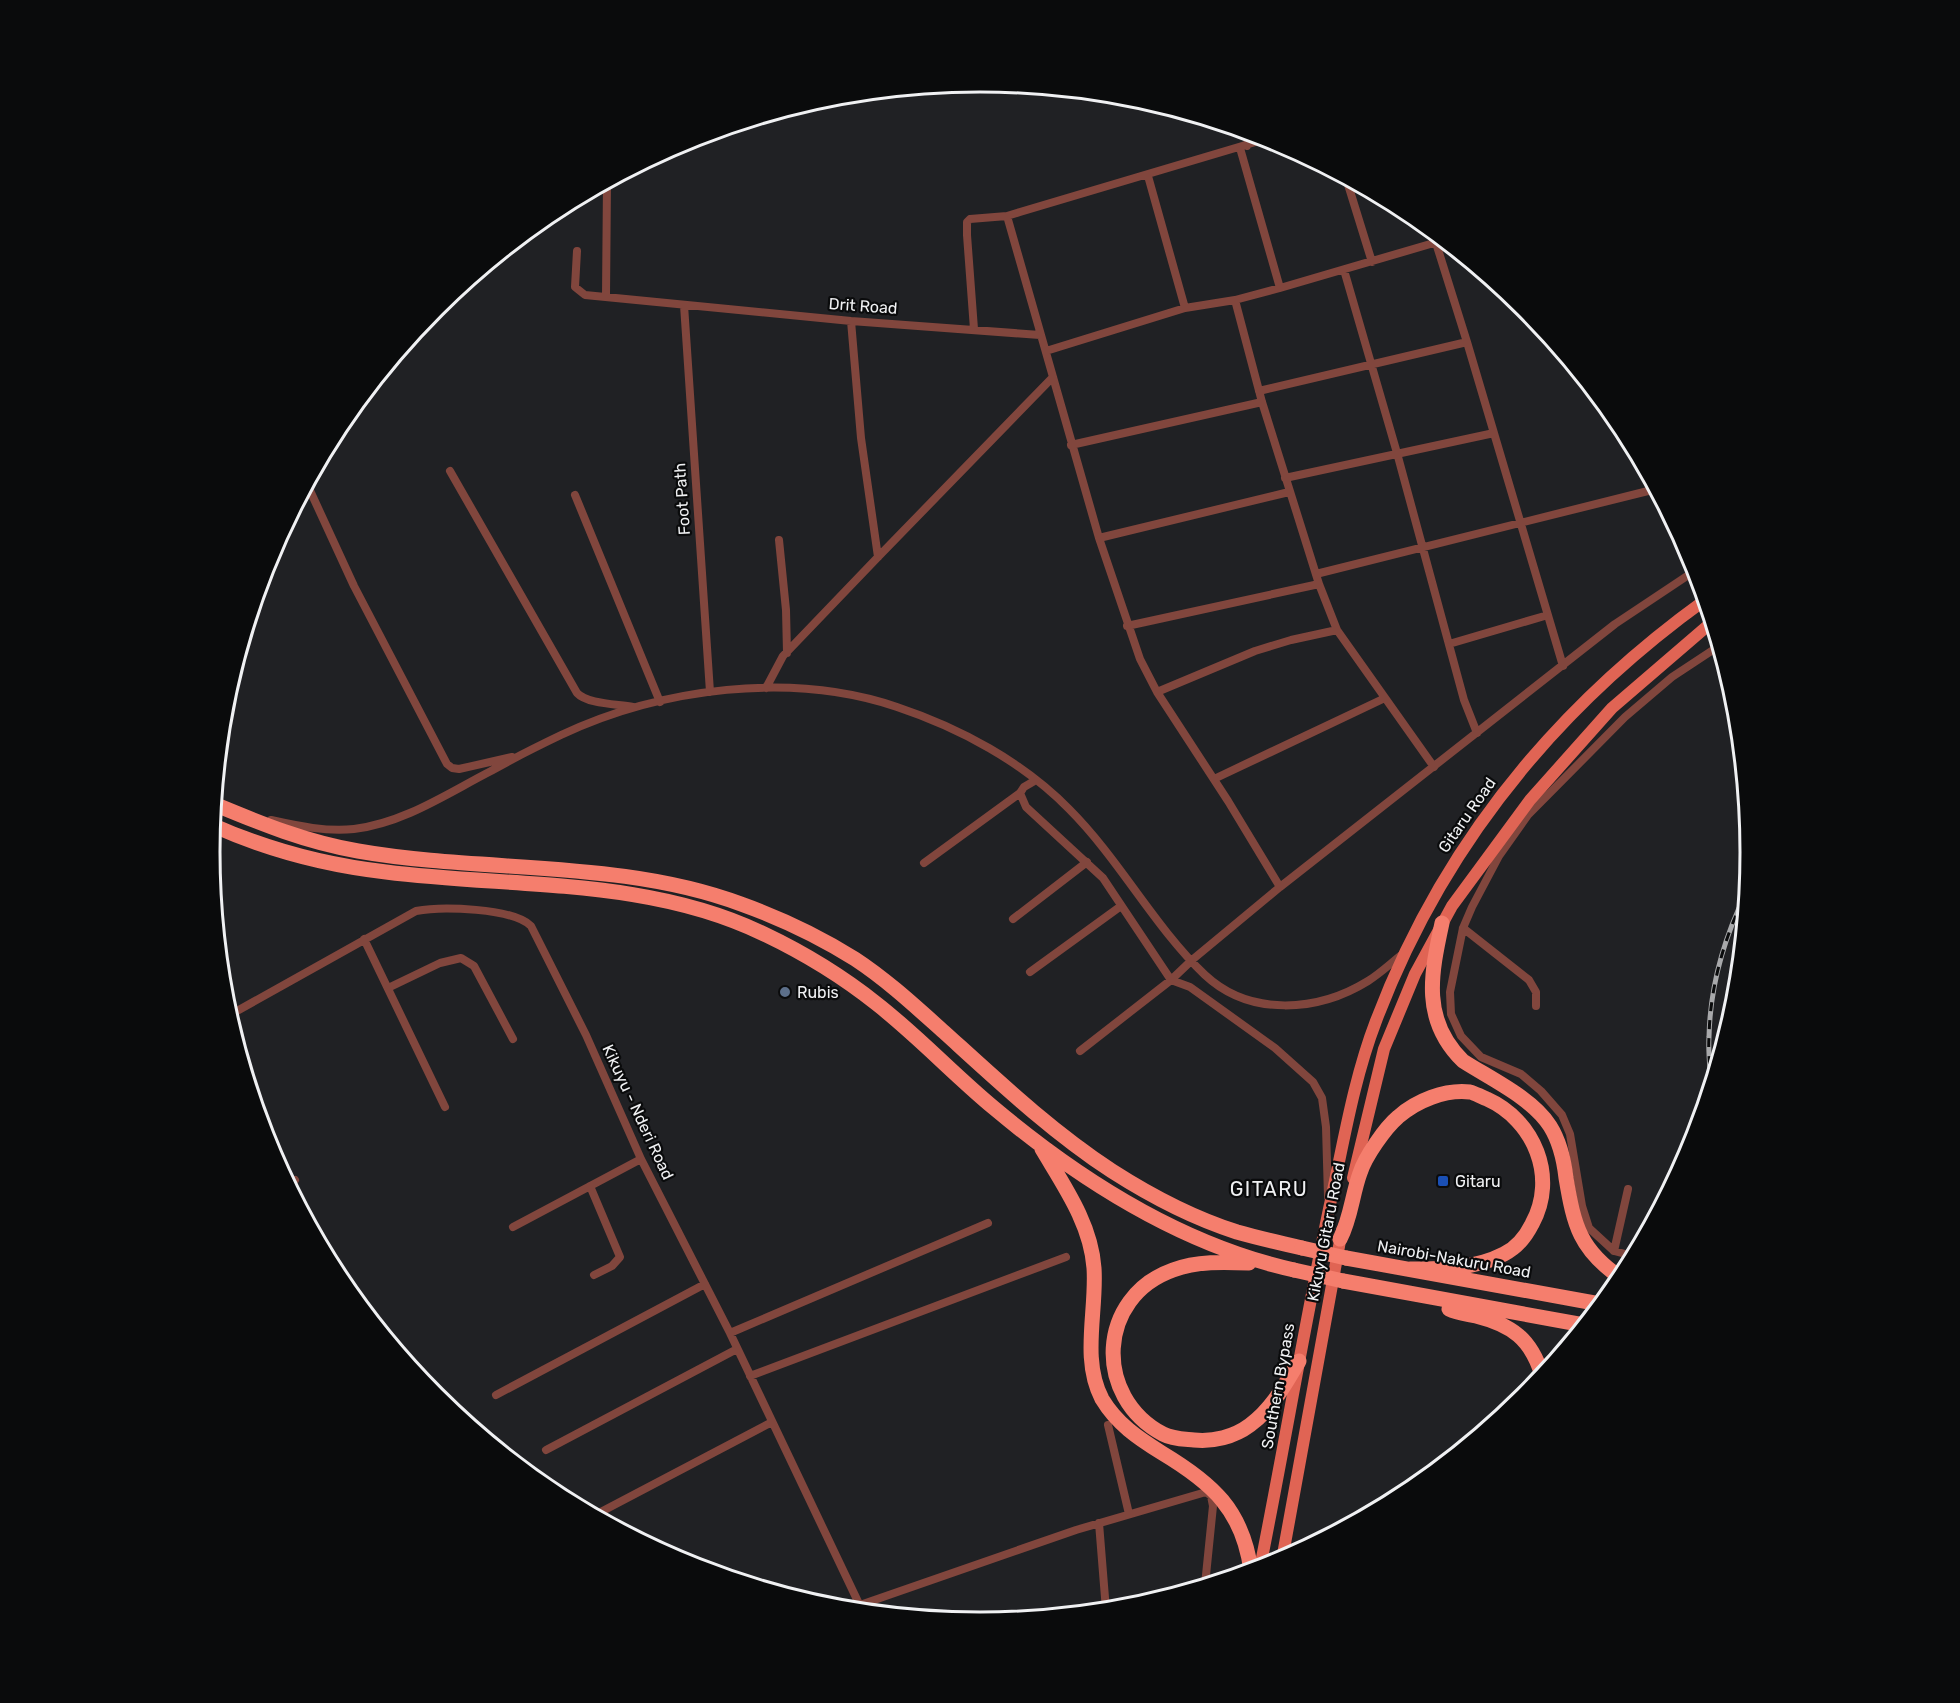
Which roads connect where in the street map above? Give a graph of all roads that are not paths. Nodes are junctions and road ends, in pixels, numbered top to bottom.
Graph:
1 (1246, 140) edge
2 (1255, 143) edge
3 (1244, 147) junction
4 (1148, 176) junction
5 (1349, 187) edge
6 (607, 189) edge
7 (1007, 216) junction
8 (1435, 243) edge
9 (1442, 248) edge
10 (577, 251) dead end
11 (1372, 262) junction
12 (1344, 270) junction
13 (1280, 288) junction
14 (606, 296) junction
15 (1235, 300) junction
16 (684, 305) junction
17 (1185, 308) junction
18 (851, 321) junction
19 (974, 329) junction
20 (1040, 335) junction
21 (1467, 342) junction
22 (1046, 351) junction
23 (1372, 365) junction
24 (1053, 377) junction
25 (1259, 391) junction
26 (1262, 402) junction
27 (1494, 433) junction
28 (1071, 445) junction
29 (1397, 453) junction
30 (450, 471) dead end
31 (1285, 478) junction
32 (1649, 491) edge
33 (311, 492) edge
34 (1289, 492) junction
35 (575, 495) dead end
36 (1520, 524) junction
37 (1099, 538) junction
38 (779, 540) dead end
39 (1424, 548) junction
40 (878, 556) junction
41 (1316, 574) junction
42 (1688, 576) edge
43 (1319, 584) junction
44 (1699, 604) edge
45 (1548, 615) junction
46 (1127, 626) junction
47 (1706, 627) edge
48 (1337, 630) junction
49 (1449, 644) junction
50 (1713, 650) edge
51 (787, 653) junction
52 (1563, 666) junction
53 (765, 688) junction
54 (710, 692) junction
55 (1157, 692) junction
56 (1384, 698) junction
57 (660, 702) junction
58 (636, 708) junction
59 (1477, 733) junction
60 (522, 755) junction
61 (1434, 767) junction
62 (1214, 779) junction
63 (1036, 780) junction
64 (1020, 793) junction
65 (222, 806) edge
66 (222, 806) edge
67 (221, 829) edge
68 (1087, 862) junction
69 (924, 863) dead end
70 (1280, 887) junction
71 (1121, 906) junction
72 (1013, 919) dead end
73 (1442, 923) junction
74 (1463, 928) junction
75 (364, 939) junction
76 (1404, 953) junction
77 (1192, 960) junction
78 (1030, 972) dead end
79 (1171, 980) junction
80 (388, 988) junction
81 (1536, 1006) dead end
82 (237, 1011) edge
83 (513, 1039) dead end
84 (1080, 1051) dead end
85 (445, 1107) dead end
86 (1348, 1113) joint
87 (1038, 1142) junction
88 (641, 1159) junction
89 (590, 1186) junction
90 (1628, 1189) dead end
91 (1329, 1210) junction
92 (988, 1223) dead end
93 (513, 1227) dead end
94 (1340, 1239) junction
95 (1614, 1251) junction
96 (1625, 1254) edge
97 (1066, 1257) dead end
98 (1261, 1263) junction
99 (1410, 1269) junction
100 (1613, 1272) edge
101 (594, 1275) dead end
102 (705, 1284) junction
103 (1401, 1292) junction
104 (1591, 1302) edge
105 (1576, 1323) edge
106 (730, 1333) junction
107 (737, 1349) junction
108 (1299, 1360) junction
109 (1538, 1366) edge
110 (750, 1376) junction
111 (495, 1395) dead end
112 (772, 1422) junction
113 (1108, 1425) dead end
114 (546, 1450) dead end
115 (602, 1511) edge
116 (1129, 1514) junction
117 (1099, 1523) junction
118 (1284, 1548) edge
119 (1262, 1557) edge
120 (1249, 1562) edge
121 (1206, 1577) edge
122 (858, 1601) edge
123 (1105, 1601) edge
124 (873, 1604) edge

1 - 3 street
2 - 3 street
3 - 4 street
3 - 13 street
4 - 7 street
4 - 17 street
5 - 11 street
6 - 14 street
7 - 19 street
7 - 20 street
8 - 11 street
9 - 21 street
10 - 14 street, Drit Road
11 - 12 street
12 - 13 street
12 - 23 street
13 - 15 street
14 - 16 street, Drit Road
15 - 17 street
15 - 25 street
16 - 18 street, Drit Road
16 - 54 street, Foot Path
17 - 22 street
18 - 19 street, Drit Road
18 - 40 street
19 - 20 street, Drit Road
20 - 22 street
21 - 23 street
21 - 27 street
22 - 24 street
23 - 25 street
23 - 29 street
24 - 28 street
24 - 40 street
25 - 26 street
26 - 28 street
26 - 31 street
27 - 29 street
27 - 36 street
28 - 37 street
29 - 31 street
29 - 39 street
30 - 58 street
31 - 34 street
32 - 36 street
33 - 60 street
34 - 37 street
34 - 41 street
35 - 57 street
36 - 39 street
36 - 45 street
37 - 46 street
38 - 51 street
39 - 41 street
39 - 49 street
40 - 51 street
41 - 43 street
42 - 52 street
43 - 46 street
43 - 48 street
44 - 76 main road, Gitaru Road
45 - 49 street
45 - 52 street
46 - 55 street
47 - 73 main road
48 - 55 street
48 - 56 street
49 - 59 street
50 - 74 street
51 - 53 street
52 - 59 street
53 - 54 street
53 - 63 street
54 - 57 street
55 - 62 street
56 - 61 street
56 - 62 street
57 - 58 street
58 - 60 street
59 - 61 street
60 - 65 street
61 - 70 street
62 - 70 street
63 - 64 street
63 - 77 street
64 - 68 street
64 - 69 street
66 - 99 highway, Nairobi-Nakuru Road, bridge
67 - 87 highway
68 - 71 street
68 - 72 street
70 - 77 street
71 - 78 street
71 - 79 street
73 - 94 main road, Kikuyu Gitaru Road
73 - 100 highway
74 - 81 street
74 - 95 street
75 - 80 street
75 - 82 street, Kikuyu - Nderi Road
75 - 88 street, Kikuyu - Nderi Road
76 - 77 street
76 - 86 main road, Gitaru Road
77 - 79 street
79 - 84 street
79 - 91 street
80 - 83 street
80 - 85 street
86 - 91 main road, Southern Bypass
87 - 98 highway
87 - 120 highway
88 - 89 street
88 - 102 street, Kikuyu - Nderi Road
89 - 93 street
89 - 101 street
90 - 95 street
91 - 108 main road, Southern Bypass
92 - 106 street
94 - 99 highway
94 - 118 main road, Kikuyu Gitaru Road
95 - 96 street
97 - 110 street
98 - 103 highway, bridge
98 - 108 highway
99 - 104 highway, Nairobi-Nakuru Road
102 - 106 street, Kikuyu - Nderi Road
102 - 111 street
103 - 105 highway
103 - 109 highway
106 - 107 street, Kikuyu - Nderi Road
107 - 110 street, Kikuyu - Nderi Road
107 - 114 street
108 - 119 main road, Southern Bypass
110 - 112 street, Kikuyu - Nderi Road
112 - 115 street
112 - 122 street, Kikuyu - Nderi Road
113 - 116 street
116 - 117 street
116 - 121 street
117 - 123 street
117 - 124 street

